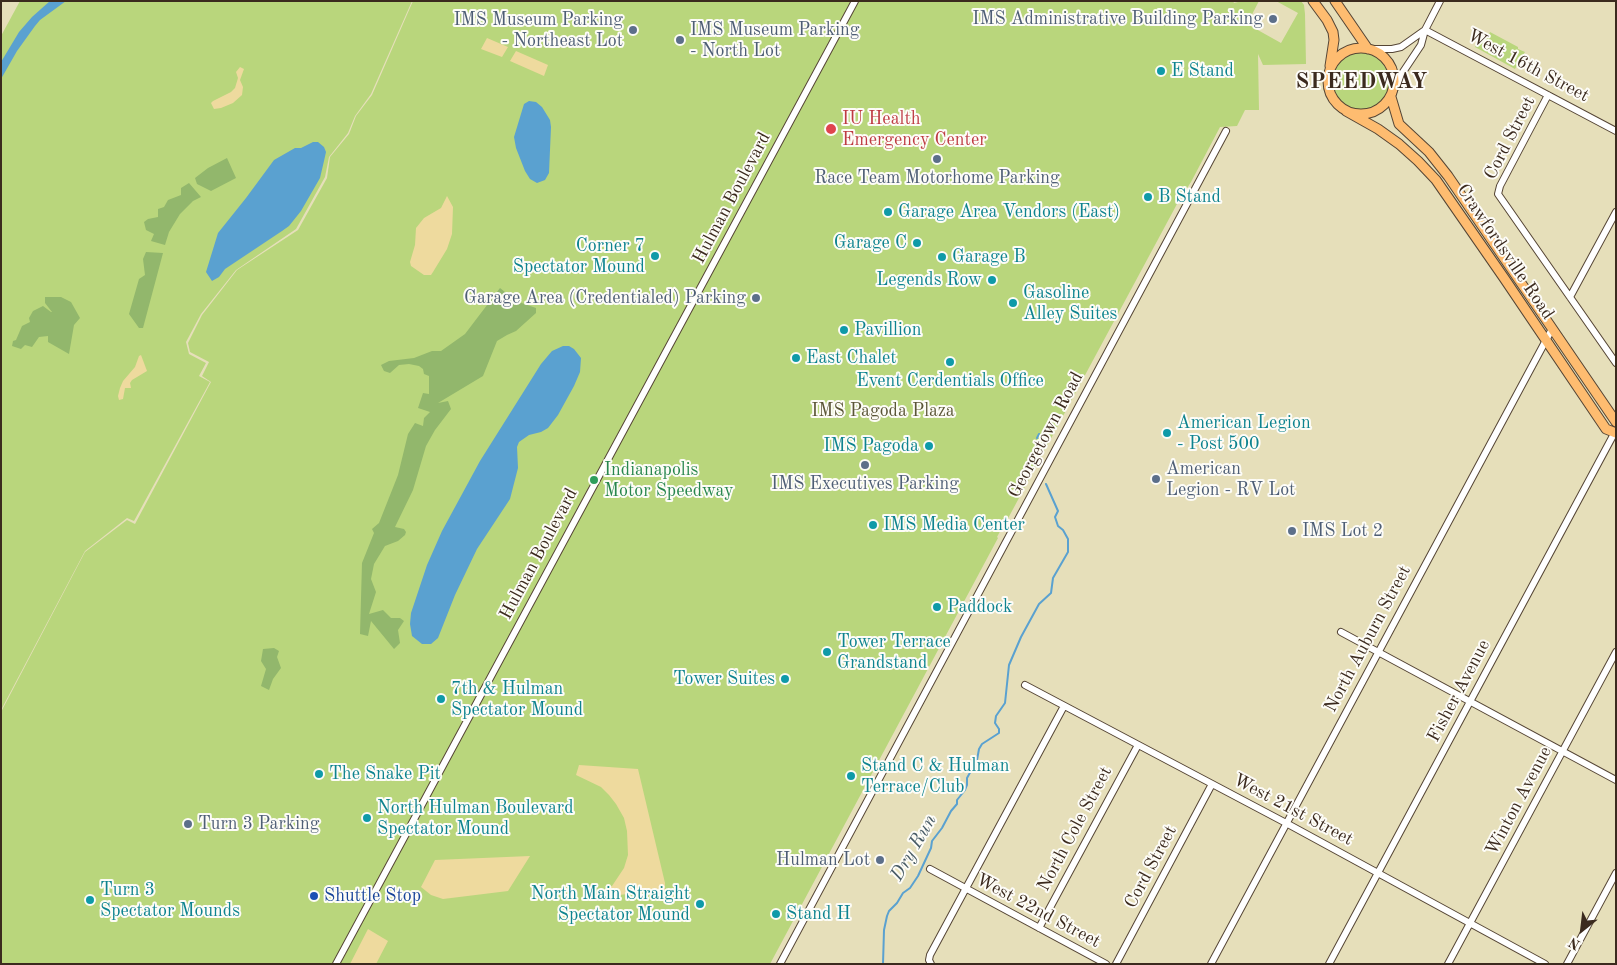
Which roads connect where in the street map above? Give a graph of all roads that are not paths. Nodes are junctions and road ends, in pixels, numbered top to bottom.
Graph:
1 (855, 1) edge
2 (1312, 1) edge
3 (1335, 1) edge
4 (1440, 1) edge
5 (1425, 30) junction
6 (1369, 49) junction
7 (1328, 75) junction
8 (1392, 94) junction
9 (1548, 95) junction
10 (1346, 111) junction
11 (1616, 131) edge
12 (1226, 132) dead end
13 (1616, 212) edge
14 (1570, 297) junction
15 (1552, 329) junction
16 (1546, 341) junction
17 (1616, 363) edge
18 (1616, 422) edge
19 (1616, 432) edge
20 (1341, 632) dead end
21 (1378, 652) junction
22 (1616, 652) edge
23 (1025, 685) dead end
24 (1470, 702) junction
25 (1064, 706) junction
26 (1138, 745) junction
27 (1562, 751) junction
28 (1616, 780) edge
29 (1212, 784) junction
30 (1286, 823) junction
31 (930, 869) dead end
32 (1378, 873) junction
33 (1616, 873) edge
34 (965, 889) junction
35 (1470, 923) junction
36 (1039, 928) junction
37 (930, 963) edge
38 (336, 964) edge
39 (780, 964) edge
40 (1106, 964) edge
41 (1116, 964) edge
42 (1212, 964) edge
43 (1329, 964) edge
44 (1448, 964) edge
45 (1545, 964) edge
46 (1567, 964) edge

1 - 38 street, Hulman Boulevard
2 - 7 main road
3 - 6 main road
4 - 5 street
5 - 6 street
5 - 8 street
5 - 9 street, West 16th Street
6 - 7 main road
6 - 8 main road
7 - 10 main road
8 - 10 main road
8 - 15 main road, Crawfordsville Road
9 - 11 street, West 16th Street
9 - 14 street, Cord Street
10 - 16 main road, Crawfordsville Road
12 - 39 street, Georgetown Road
13 - 14 street
14 - 17 street
15 - 16 street, North Auburn Street
15 - 18 main road, Crawfordsville Road
16 - 19 main road, Crawfordsville Road
16 - 21 street, North Auburn Street
19 - 24 street, Fisher Avenue
20 - 21 street
21 - 24 street
21 - 30 street, North Auburn Street
22 - 27 street, Winton Avenue
23 - 25 street, West 21st Street
24 - 27 street
24 - 32 street, Fisher Avenue
25 - 26 street, West 21st Street
25 - 34 street
26 - 29 street, West 21st Street
26 - 36 street, North Cole Street
27 - 28 street
27 - 35 street, Winton Avenue
29 - 30 street, West 21st Street
29 - 41 street, Cord Street
30 - 32 street, West 21st Street
30 - 42 street, North Auburn Street
31 - 34 street, West 22nd Street
32 - 35 street, West 21st Street
32 - 43 street, Fisher Avenue
33 - 46 street
34 - 36 street, West 22nd Street
34 - 37 street
35 - 44 street, Winton Avenue
35 - 45 street, West 21st Street
36 - 40 street, West 22nd Street

